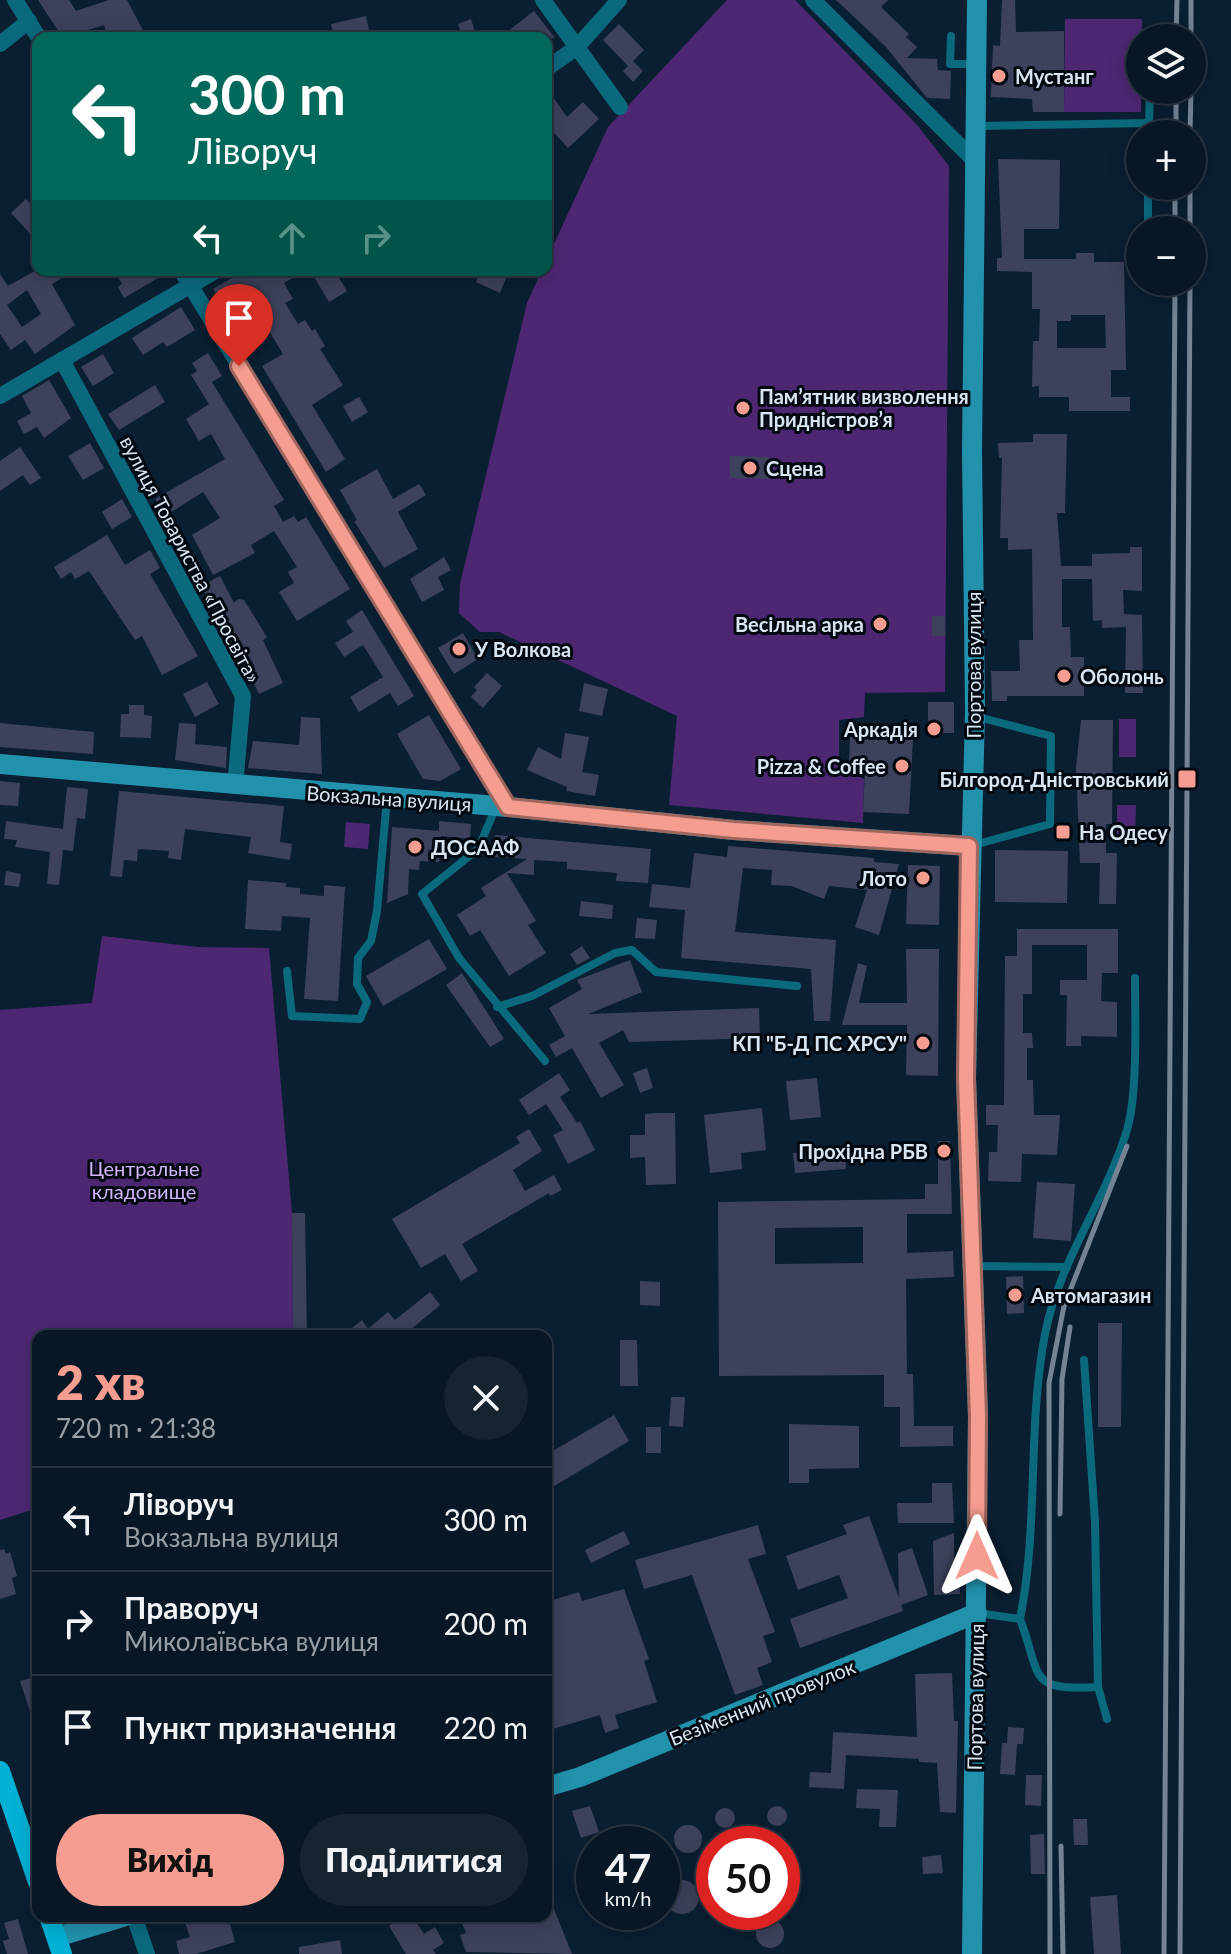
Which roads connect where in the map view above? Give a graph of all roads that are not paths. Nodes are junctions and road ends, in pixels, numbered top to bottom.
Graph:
1 (15, 0) edge
2 (543, 0) edge
3 (619, 0) edge
4 (813, 0) edge
5 (977, 0) edge
6 (29, 21) junction
7 (35, 32) edge
8 (951, 36) dead end
9 (0, 44) edge
10 (577, 47) junction
11 (976, 64) junction
12 (552, 65) edge
13 (620, 107) dead end
14 (1126, 123) edge
15 (976, 126) junction
16 (976, 162) junction
17 (184, 276) edge
18 (207, 276) edge
19 (190, 286) junction
20 (62, 360) junction
21 (0, 396) edge
22 (975, 717) junction
23 (0, 764) edge
24 (235, 786) junction
25 (387, 798) junction
26 (502, 806) junction
27 (969, 846) junction
28 (287, 971) dead end
29 (1135, 978) dead end
30 (797, 986) dead end
31 (497, 1007) junction
32 (545, 1061) dead end
33 (972, 1266) junction
34 (1067, 1267) junction
35 (1084, 1360) dead end
36 (977, 1613) junction
37 (1020, 1619) junction
38 (1098, 1687) junction
39 (1107, 1719) dead end
40 (0, 1771) edge
41 (552, 1785) edge
42 (32, 1864) edge
43 (51, 1922) edge
44 (113, 1922) edge
45 (136, 1922) edge
46 (59, 1946) edge
47 (147, 1954) edge
48 (972, 1954) edge

1 - 6 street
2 - 10 street
3 - 10 street
4 - 16 street
5 - 11 main road, Портова вулиця
6 - 7 street
6 - 9 street
8 - 11 lane
10 - 12 street
10 - 13 street
11 - 15 main road, Портова вулиця
14 - 15 lane
15 - 16 main road, Портова вулиця
16 - 22 main road, Портова вулиця
17 - 19 street
18 - 19 street
19 - 20 street
19 - 26 street
20 - 21 street
20 - 24 street, вулиця Товариства «Просвіта»
22 - 27 main road, Портова вулиця
22 - 27 lane
23 - 24 main road, Вокзальна вулиця
24 - 25 main road, Вокзальна вулиця
25 - 26 main road, Вокзальна вулиця
25 - 28 lane
26 - 27 main road, Вокзальна вулиця
26 - 31 lane
27 - 33 main road, Портова вулиця
29 - 34 lane
30 - 31 lane
31 - 32 lane
33 - 34 lane
33 - 36 main road, Портова вулиця
34 - 37 lane
35 - 38 lane
36 - 37 lane
36 - 41 main road, Безіменний провулок
36 - 48 main road, Портова вулиця
37 - 38 lane
38 - 39 lane
40 - 42 main road
43 - 46 main road
44 - 46 main road
45 - 47 street

